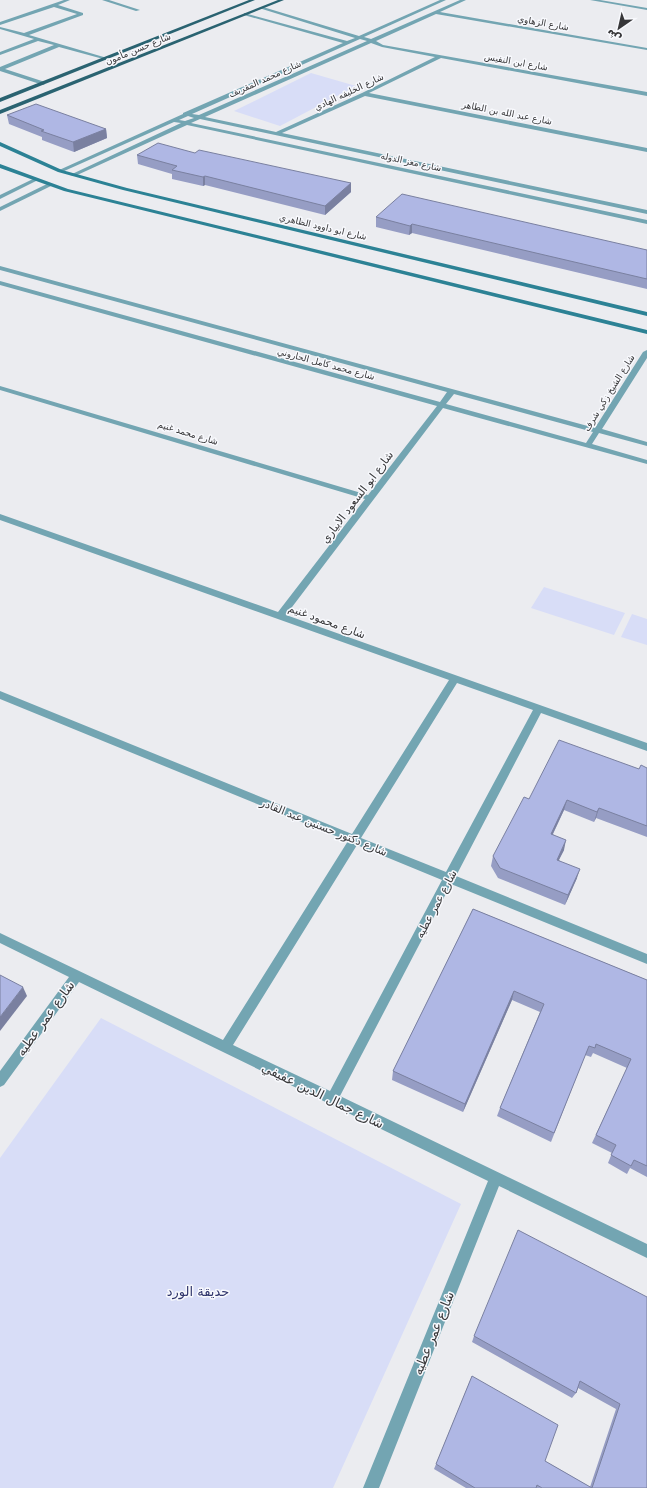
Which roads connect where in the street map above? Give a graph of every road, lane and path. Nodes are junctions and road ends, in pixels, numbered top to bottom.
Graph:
1 (50, 0) edge
2 (68, 0) edge
3 (104, 0) edge
4 (253, 0) edge
5 (282, 0) edge
6 (444, 0) edge
7 (464, 0) edge
8 (592, 0) edge
9 (60, 3) junction
10 (54, 5) junction
11 (261, 8) junction
12 (425, 8) junction
13 (647, 9) edge
14 (138, 10) dead end
15 (416, 12) junction
16 (438, 12) junction
17 (246, 14) junction
18 (430, 16) junction
19 (0, 24) edge
20 (0, 28) edge
21 (24, 35) junction
22 (358, 37) junction
23 (39, 39) junction
24 (371, 41) junction
25 (345, 43) junction
26 (59, 45) junction
27 (382, 46) junction
28 (359, 47) junction
29 (647, 49) edge
30 (0, 54) edge
31 (441, 56) junction
32 (104, 59) junction
33 (0, 69) edge
34 (42, 83) junction
35 (364, 94) junction
36 (647, 94) edge
37 (0, 100) edge
38 (0, 112) edge
39 (185, 114) junction
40 (200, 118) junction
41 (172, 120) junction
42 (186, 123) junction
43 (277, 134) junction
44 (262, 140) junction
45 (1, 146) edge
46 (647, 150) edge
47 (0, 166) edge
48 (60, 171) junction
49 (73, 175) junction
50 (36, 180) junction
51 (49, 185) junction
52 (0, 197) edge
53 (0, 209) edge
54 (647, 212) edge
55 (647, 222) edge
56 (260, 230) junction
57 (0, 268) edge
58 (0, 283) edge
59 (647, 314) edge
60 (647, 332) edge
61 (647, 352) edge
62 (0, 388) edge
63 (452, 391) junction
64 (442, 405) junction
65 (597, 431) junction
66 (647, 444) edge
67 (588, 445) junction
68 (647, 462) edge
69 (370, 498) junction
70 (0, 517) edge
71 (280, 616) junction
72 (455, 679) junction
73 (0, 695) edge
74 (540, 708) junction
75 (647, 747) edge
76 (355, 840) junction
77 (449, 879) junction
78 (0, 938) edge
79 (647, 960) edge
80 (77, 976) junction
81 (225, 1048) junction
82 (0, 1081) edge
83 (332, 1099) junction
84 (496, 1178) junction
85 (647, 1251) edge
86 (371, 1488) edge

1 - 9 street
2 - 9 street
3 - 14 street
4 - 32 main road, شارع حسن مأمون
5 - 11 main road, شارع حسن مأمون
6 - 12 street, شارع محمد المقريف
7 - 16 street, شارع محمد المقريف
8 - 13 street
9 - 10 street
10 - 19 street
10 - 21 street
11 - 17 main road, شارع حسن مأمون
11 - 22 street, شارع ابن النفيس
12 - 15 street, شارع محمد المقريف
12 - 16 street, شارع الزهاوي
15 - 18 street
15 - 22 street, شارع محمد المقريف
16 - 18 street, شارع محمد المقريف
16 - 29 street, شارع الزهاوي
17 - 25 street, شارع ابن النفيس
17 - 38 main road, شارع حسن مأمون
18 - 24 street, شارع محمد المقريف
20 - 21 street
21 - 23 street
22 - 24 street, شارع ابن النفيس
22 - 25 street, شارع محمد المقريف
23 - 26 street
23 - 30 street
24 - 27 street, شارع ابن النفيس
24 - 28 street, شارع محمد المقريف
25 - 28 street, شارع ابن النفيس
25 - 39 street, شارع محمد المقريف
26 - 32 street
26 - 33 street
27 - 28 street, شارع ابن النفيس
27 - 31 street, شارع ابن النفيس
28 - 40 street, شارع محمد المقريف
31 - 35 street, شارع الخليفه الهادي
31 - 36 street, شارع ابن النفيس
32 - 34 main road, شارع حسن مأمون
33 - 34 street
34 - 37 main road, شارع حسن مأمون
35 - 43 street, شارع الخليفه الهادي
35 - 46 street, شارع عبد الله بن الطاهر
39 - 40 street, شارع معز الدوله
39 - 41 street, شارع محمد المقريف
40 - 42 street, شارع محمد المقريف
40 - 43 street, شارع معز الدوله
41 - 42 street, شارع معز الدوله
41 - 48 street, شارع محمد المقريف
42 - 44 street, شارع معز الدوله
42 - 49 street, شارع محمد المقريف
43 - 44 street, شارع الخليفه الهادي
43 - 54 street, شارع معز الدوله
44 - 55 street, شارع معز الدوله
45 - 48 street, شارع ابو داوود الظاهري
47 - 50 street, شارع ابو داوود الظاهري
48 - 49 street, شارع ابو داوود الظاهري
49 - 56 street, شارع ابو داوود الظاهري
50 - 51 street, شارع ابو داوود الظاهري
50 - 52 street
51 - 53 street
51 - 56 street, شارع ابو داوود الظاهري
56 - 59 street, شارع ابو داوود الظاهري
56 - 60 street, شارع ابو داوود الظاهري
57 - 63 street, شارع محمد كامل الحاروني
58 - 64 street, شارع محمد كامل الحاروني
61 - 65 street, شارع الشيخ زكي شرف
62 - 69 street, شارع محمد غنيم
63 - 64 street, شارع ابو السعود الابياري
63 - 65 street, شارع محمد كامل الحاروني
64 - 67 street, شارع محمد كامل الحاروني
64 - 69 street, شارع ابو السعود الابياري
65 - 66 street, شارع محمد كامل الحاروني
65 - 67 street, شارع الشيخ زكي شرف
67 - 68 street, شارع محمد كامل الحاروني
69 - 71 street, شارع ابو السعود الابياري
70 - 71 street, شارع محمود غنيم
71 - 72 street, شارع محمود غنيم
72 - 74 street, شارع محمود غنيم
72 - 76 street
73 - 76 street, شارع دكتور حسنين عبد القادر
74 - 75 street, شارع محمود غنيم
74 - 77 street, شارع عمر عطيه
76 - 77 street, شارع دكتور حسنين عبد القادر
76 - 81 street
77 - 79 street, شارع دكتور حسنين عبد القادر
77 - 83 street, شارع عمر عطيه
78 - 80 street, شارع جمال الدين عفيفي
80 - 81 street, شارع جمال الدين عفيفي
80 - 82 street, شارع عمر عطيه
81 - 83 street, شارع جمال الدين عفيفي
83 - 84 street, شارع جمال الدين عفيفي
84 - 85 street, شارع جمال الدين عفيفي
84 - 86 street, شارع عمر عطيه

